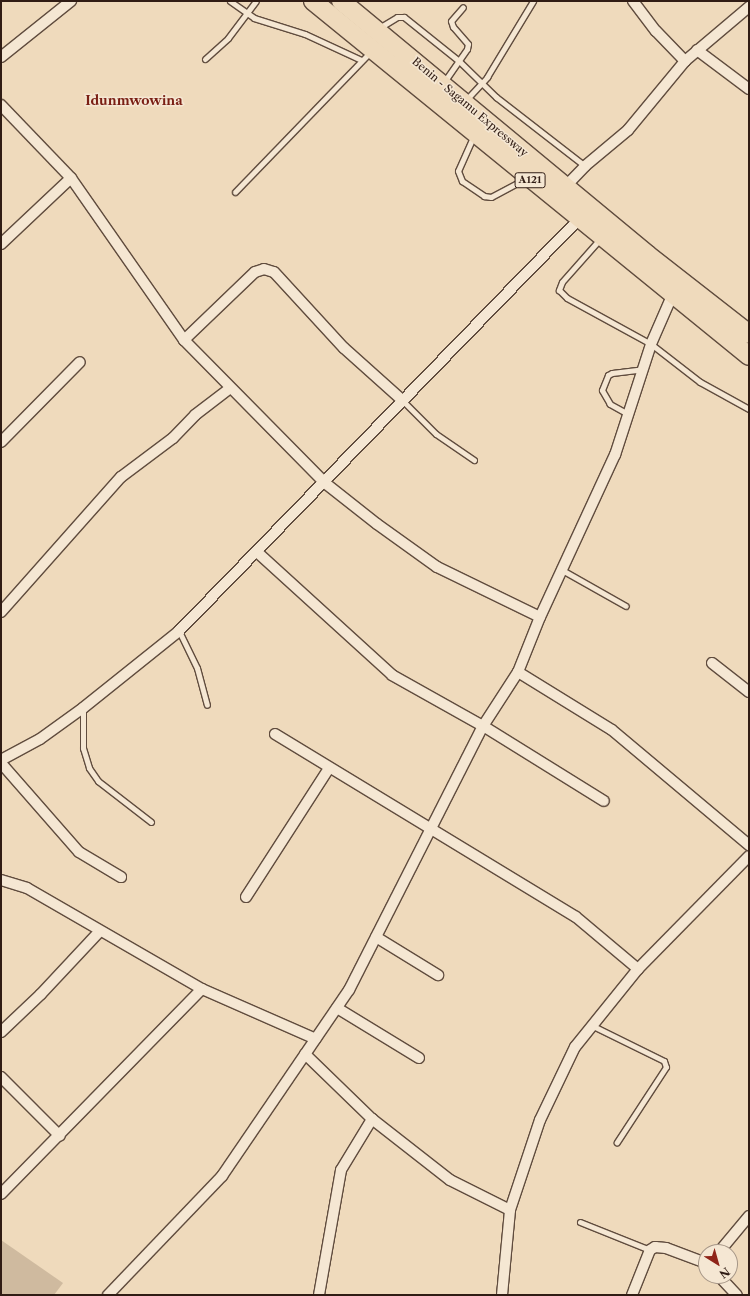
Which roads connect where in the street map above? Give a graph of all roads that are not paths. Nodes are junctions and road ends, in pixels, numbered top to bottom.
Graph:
1 (71, 1) edge
2 (230, 1) edge
3 (256, 1) edge
4 (313, 1) edge
5 (341, 1) edge
6 (533, 1) edge
7 (632, 1) edge
8 (463, 7) dead end
9 (749, 7) edge
10 (247, 13) junction
11 (377, 30) junction
12 (697, 50) junction
13 (366, 55) junction
14 (1, 57) edge
15 (205, 59) dead end
16 (459, 61) junction
17 (684, 61) junction
18 (481, 83) junction
19 (443, 84) junction
20 (749, 89) edge
21 (464, 101) junction
22 (1, 105) edge
23 (474, 134) junction
24 (585, 166) junction
25 (71, 178) junction
26 (527, 178) junction
27 (566, 187) junction
28 (235, 192) dead end
29 (579, 219) junction
30 (602, 238) junction
31 (1, 244) edge
32 (672, 296) junction
33 (749, 334) edge
34 (184, 340) junction
35 (651, 344) junction
36 (749, 356) edge
37 (80, 362) dead end
38 (643, 369) junction
39 (229, 389) junction
40 (402, 400) junction
41 (749, 409) edge
42 (628, 414) junction
43 (1, 442) edge
44 (474, 460) dead end
45 (325, 483) junction
46 (257, 552) junction
47 (562, 570) junction
48 (626, 606) dead end
49 (1, 612) edge
50 (540, 617) junction
51 (178, 632) junction
52 (712, 664) dead end
53 (518, 672) junction
54 (749, 692) edge
55 (207, 705) dead end
56 (83, 708) junction
57 (483, 726) junction
58 (275, 734) dead end
59 (1, 760) edge
60 (1, 763) edge
61 (329, 768) junction
62 (604, 801) dead end
63 (151, 822) dead end
64 (430, 828) junction
65 (749, 845) edge
66 (749, 856) edge
67 (121, 876) dead end
68 (1, 880) edge
69 (246, 897) dead end
70 (99, 932) junction
71 (376, 937) junction
72 (638, 969) junction
73 (438, 975) dead end
74 (202, 989) junction
75 (337, 1008) junction
76 (592, 1026) junction
77 (1, 1032) edge
78 (316, 1039) junction
79 (305, 1054) junction
80 (419, 1058) dead end
81 (1, 1077) edge
82 (372, 1119) junction
83 (60, 1136) junction
84 (617, 1142) dead end
85 (1, 1194) edge
86 (510, 1210) junction
87 (749, 1216) edge
88 (580, 1222) dead end
89 (726, 1244) edge
90 (650, 1250) junction
91 (698, 1260) edge
92 (727, 1284) edge
93 (108, 1295) edge
94 (319, 1295) edge
95 (502, 1295) edge
96 (632, 1295) edge
97 (737, 1295) edge

1 - 14 street
2 - 10 lane
3 - 10 lane
4 - 13 highway, A121
5 - 11 highway, Benin - Sagamu Expressway / A121
6 - 18 lane
7 - 17 street
8 - 16 lane
9 - 12 street
10 - 13 lane
10 - 15 lane
11 - 16 lane
11 - 19 highway, Benin - Sagamu Expressway / A121
12 - 17 street
12 - 20 street
13 - 23 highway, A121
13 - 28 lane
16 - 18 lane
16 - 19 lane
17 - 24 street
18 - 21 lane
18 - 24 lane
19 - 21 highway, Benin - Sagamu Expressway / A121
21 - 27 highway, Benin - Sagamu Expressway / A121
22 - 25 street
23 - 26 highway, A121
23 - 26 lane
24 - 27 street
25 - 31 street
25 - 34 street
26 - 29 highway, A121
27 - 33 highway, Benin - Sagamu Expressway / A121
29 - 30 highway, A121
29 - 40 street
30 - 32 highway, A121
30 - 35 lane
32 - 35 street
32 - 36 highway, A121
34 - 39 street
34 - 40 street
35 - 38 street
35 - 41 lane
37 - 43 street
38 - 42 street
38 - 42 lane
39 - 45 street
39 - 49 street
40 - 44 lane
40 - 45 street
42 - 47 street
45 - 46 street
45 - 50 street
46 - 51 street
46 - 57 street
47 - 48 lane
47 - 50 street
50 - 53 street
51 - 55 lane
51 - 56 street
52 - 54 street
53 - 57 street
53 - 65 street
56 - 59 street
56 - 63 lane
57 - 62 street
57 - 64 street
58 - 61 street
60 - 67 street
61 - 64 street
61 - 69 street
64 - 71 street
64 - 72 street
66 - 72 street
68 - 70 street
70 - 74 street
70 - 77 street
71 - 73 street
71 - 75 street
72 - 76 street
74 - 78 street
74 - 83 street
75 - 78 street
75 - 80 street
76 - 84 lane
76 - 86 street
78 - 79 street
79 - 82 street
79 - 93 street
81 - 83 street
82 - 86 street
82 - 94 street
83 - 85 street
86 - 95 street
87 - 89 street
88 - 90 lane
90 - 91 street
90 - 96 street
92 - 97 street

